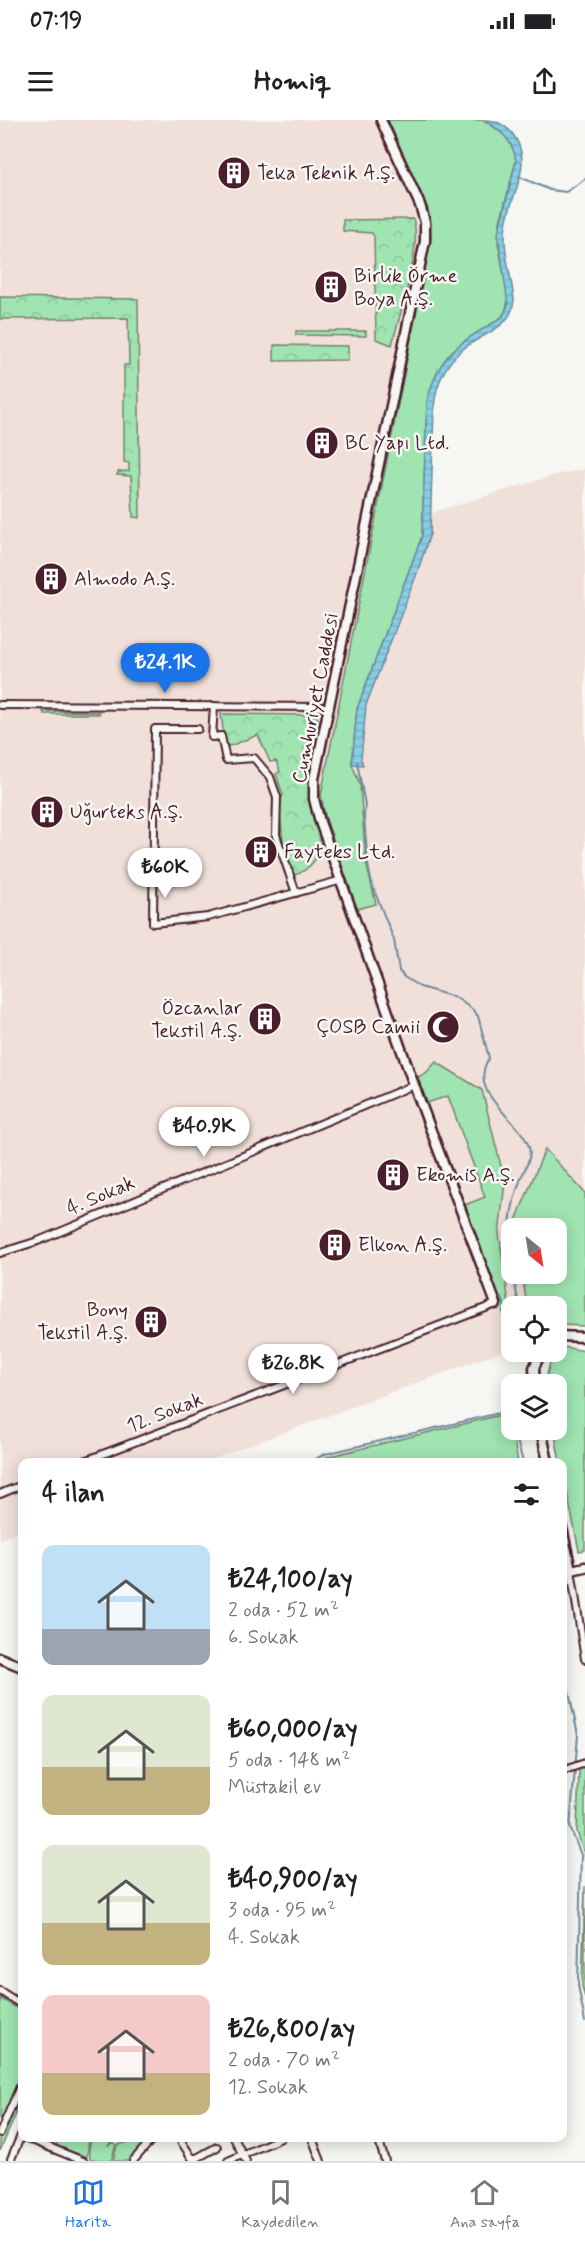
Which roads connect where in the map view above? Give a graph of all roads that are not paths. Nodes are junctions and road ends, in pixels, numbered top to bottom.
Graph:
1 (381, 120) edge
2 (0, 705) edge
3 (214, 706) junction
4 (330, 707) junction
5 (198, 729) dead end
6 (342, 880) junction
7 (296, 893) junction
8 (414, 1085) junction
9 (0, 1253) edge
10 (496, 1304) joint
11 (567, 1336) edge
12 (585, 1337) edge
13 (543, 1440) edge
14 (92, 1458) edge
15 (547, 1458) edge
16 (18, 1487) edge
17 (0, 1494) edge
18 (585, 1567) edge
19 (567, 1571) edge
20 (0, 1658) edge
21 (585, 1659) edge
22 (18, 1665) edge
23 (585, 1763) edge
24 (567, 1769) edge
25 (0, 1992) edge
26 (18, 2003) edge
27 (18, 2091) edge
28 (0, 2133) edge
29 (20, 2142) edge
30 (39, 2142) edge
31 (150, 2142) edge
32 (182, 2142) edge
33 (236, 2142) edge
34 (271, 2142) edge
35 (314, 2142) edge
36 (379, 2142) edge
37 (218, 2147) dead end
38 (243, 2154) junction
39 (11, 2159) dead end
40 (83, 2161) edge
41 (133, 2161) edge
42 (228, 2161) edge
43 (246, 2161) edge
44 (321, 2161) edge
45 (385, 2161) edge

1 - 4 street, Cumhuriyet Caddesi
2 - 3 street
3 - 4 street
3 - 7 street
4 - 6 street, Cumhuriyet Caddesi
5 - 7 street
6 - 7 street
6 - 8 street, Cumhuriyet Caddesi
8 - 9 street, 4. Sokak
8 - 10 street, Cumhuriyet Caddesi
10 - 14 street, 12. Sokak
11 - 12 street
13 - 15 street
16 - 17 street
18 - 19 street
19 - 21 street
20 - 22 street
23 - 24 street
25 - 26 street
27 - 28 street
29 - 39 street
30 - 40 street
31 - 41 street
32 - 37 street
33 - 38 street
34 - 38 street
35 - 44 street
36 - 45 street
38 - 42 street
38 - 43 street

